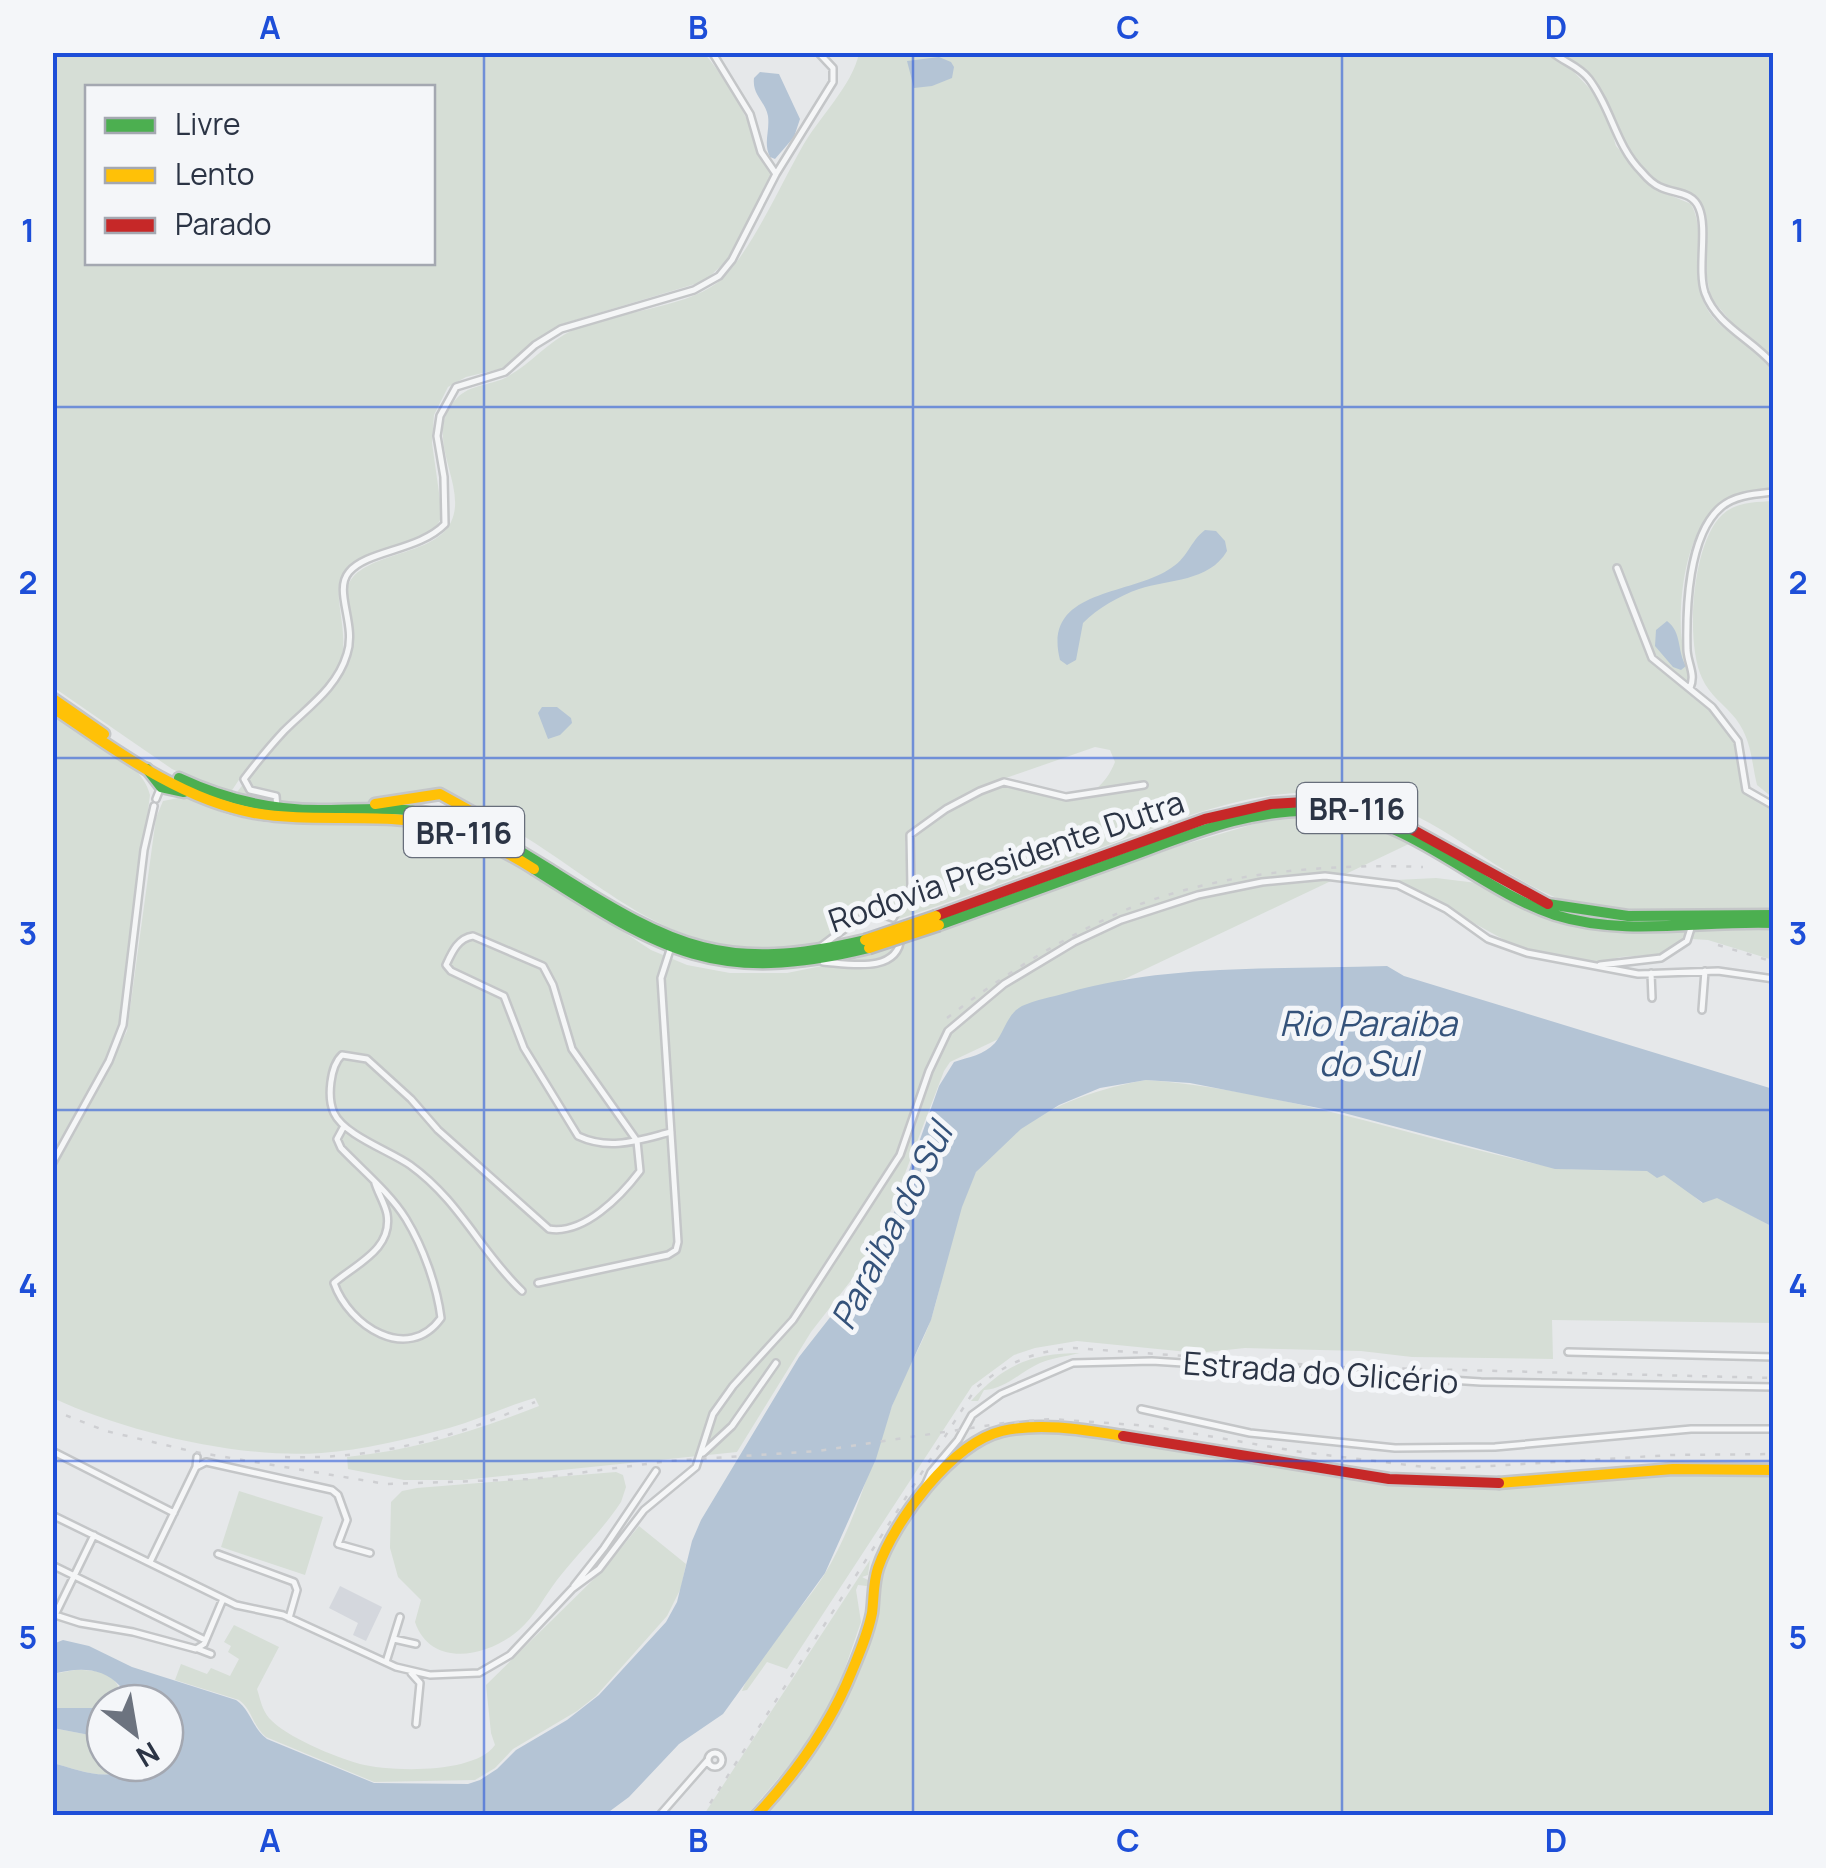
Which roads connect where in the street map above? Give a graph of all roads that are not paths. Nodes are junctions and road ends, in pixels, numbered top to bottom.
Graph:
1 (712, 52) edge
2 (818, 52) edge
3 (1552, 52) edge
4 (776, 174) junction
5 (1774, 365) edge
6 (1774, 492) edge
7 (1617, 568) dead end
8 (1690, 688) junction
9 (52, 698) edge
10 (52, 707) edge
11 (146, 768) junction
12 (1144, 785) dead end
13 (195, 794) junction
14 (157, 798) junction
15 (1774, 806) edge
16 (278, 808) junction
17 (347, 810) junction
18 (536, 860) junction
19 (1774, 915) edge
20 (893, 918) junction
21 (937, 920) junction
22 (1774, 923) edge
23 (1692, 924) junction
24 (670, 950) junction
25 (814, 958) junction
26 (1592, 966) junction
27 (1705, 970) junction
28 (1650, 973) junction
29 (1774, 979) edge
30 (1652, 998) dead end
31 (1702, 1010) dead end
32 (344, 1126) junction
33 (671, 1132) junction
34 (637, 1141) junction
35 (52, 1164) edge
36 (374, 1183) junction
37 (538, 1284) dead end
38 (522, 1291) dead end
39 (1568, 1352) dead end
40 (1774, 1358) edge
41 (776, 1363) dead end
42 (1774, 1387) edge
43 (1142, 1408) dead end
44 (1774, 1429) edge
45 (52, 1451) edge
46 (701, 1455) junction
47 (197, 1457) dead end
48 (196, 1466) junction
49 (656, 1470) dead end
50 (1774, 1470) edge
51 (923, 1490) junction
52 (174, 1513) junction
53 (52, 1515) edge
54 (94, 1535) junction
55 (370, 1553) dead end
56 (218, 1554) dead end
57 (150, 1562) junction
58 (52, 1565) edge
59 (73, 1575) junction
60 (572, 1589) junction
61 (223, 1599) junction
62 (54, 1614) edge
63 (290, 1618) junction
64 (400, 1618) dead end
65 (394, 1639) junction
66 (204, 1642) junction
67 (416, 1644) dead end
68 (196, 1648) junction
69 (211, 1654) dead end
70 (386, 1662) junction
71 (404, 1669) junction
72 (416, 1724) dead end
73 (708, 1760) dead end
74 (659, 1816) edge
75 (756, 1816) edge

1 - 4 street
2 - 4 street
3 - 5 street
4 - 16 street
6 - 8 street
7 - 8 street
8 - 15 street
9 - 16 main road, Rodovia Presidente Dutra / BR-116
10 - 11 main road, Rodovia Presidente Dutra / BR-116
11 - 13 main road, Rodovia Presidente Dutra / BR-116
11 - 14 main road
12 - 20 street
13 - 14 main road
13 - 24 main road, Rodovia Presidente Dutra / BR-116
14 - 35 street
16 - 17 main road, Rodovia Presidente Dutra / BR-116
17 - 18 main road, Rodovia Presidente Dutra / BR-116
17 - 18 main road
18 - 25 main road, Rodovia Presidente Dutra / BR-116
19 - 21 main road, Rodovia Presidente Dutra / BR-116
20 - 25 street
20 - 25 street
21 - 23 main road, Rodovia Presidente Dutra / BR-116
21 - 25 main road, Rodovia Presidente Dutra / BR-116, bridge
22 - 23 main road, Rodovia Presidente Dutra / BR-116
23 - 26 street
24 - 25 main road, Rodovia Presidente Dutra / BR-116
24 - 33 street
26 - 28 street
26 - 46 street
27 - 28 street
27 - 29 street
27 - 31 street
28 - 30 street
32 - 34 street
32 - 36 street
32 - 38 street
33 - 34 street
33 - 37 street
34 - 34 street
36 - 36 street
39 - 40 street
41 - 46 street
42 - 51 street, Estrada do Glicério
43 - 44 street
45 - 52 street
46 - 60 street
47 - 48 street
48 - 52 street
48 - 55 street
49 - 60 street
50 - 51 main road
51 - 75 main road
52 - 57 street
53 - 54 street
54 - 57 street
54 - 59 street
56 - 63 street
57 - 61 street
58 - 59 street
59 - 62 street
59 - 66 street
60 - 71 street
61 - 63 street
61 - 66 street
62 - 68 street
63 - 70 street
64 - 65 street
65 - 67 street
65 - 70 street
66 - 68 street
68 - 69 street
70 - 71 street
71 - 72 street
73 - 74 street

